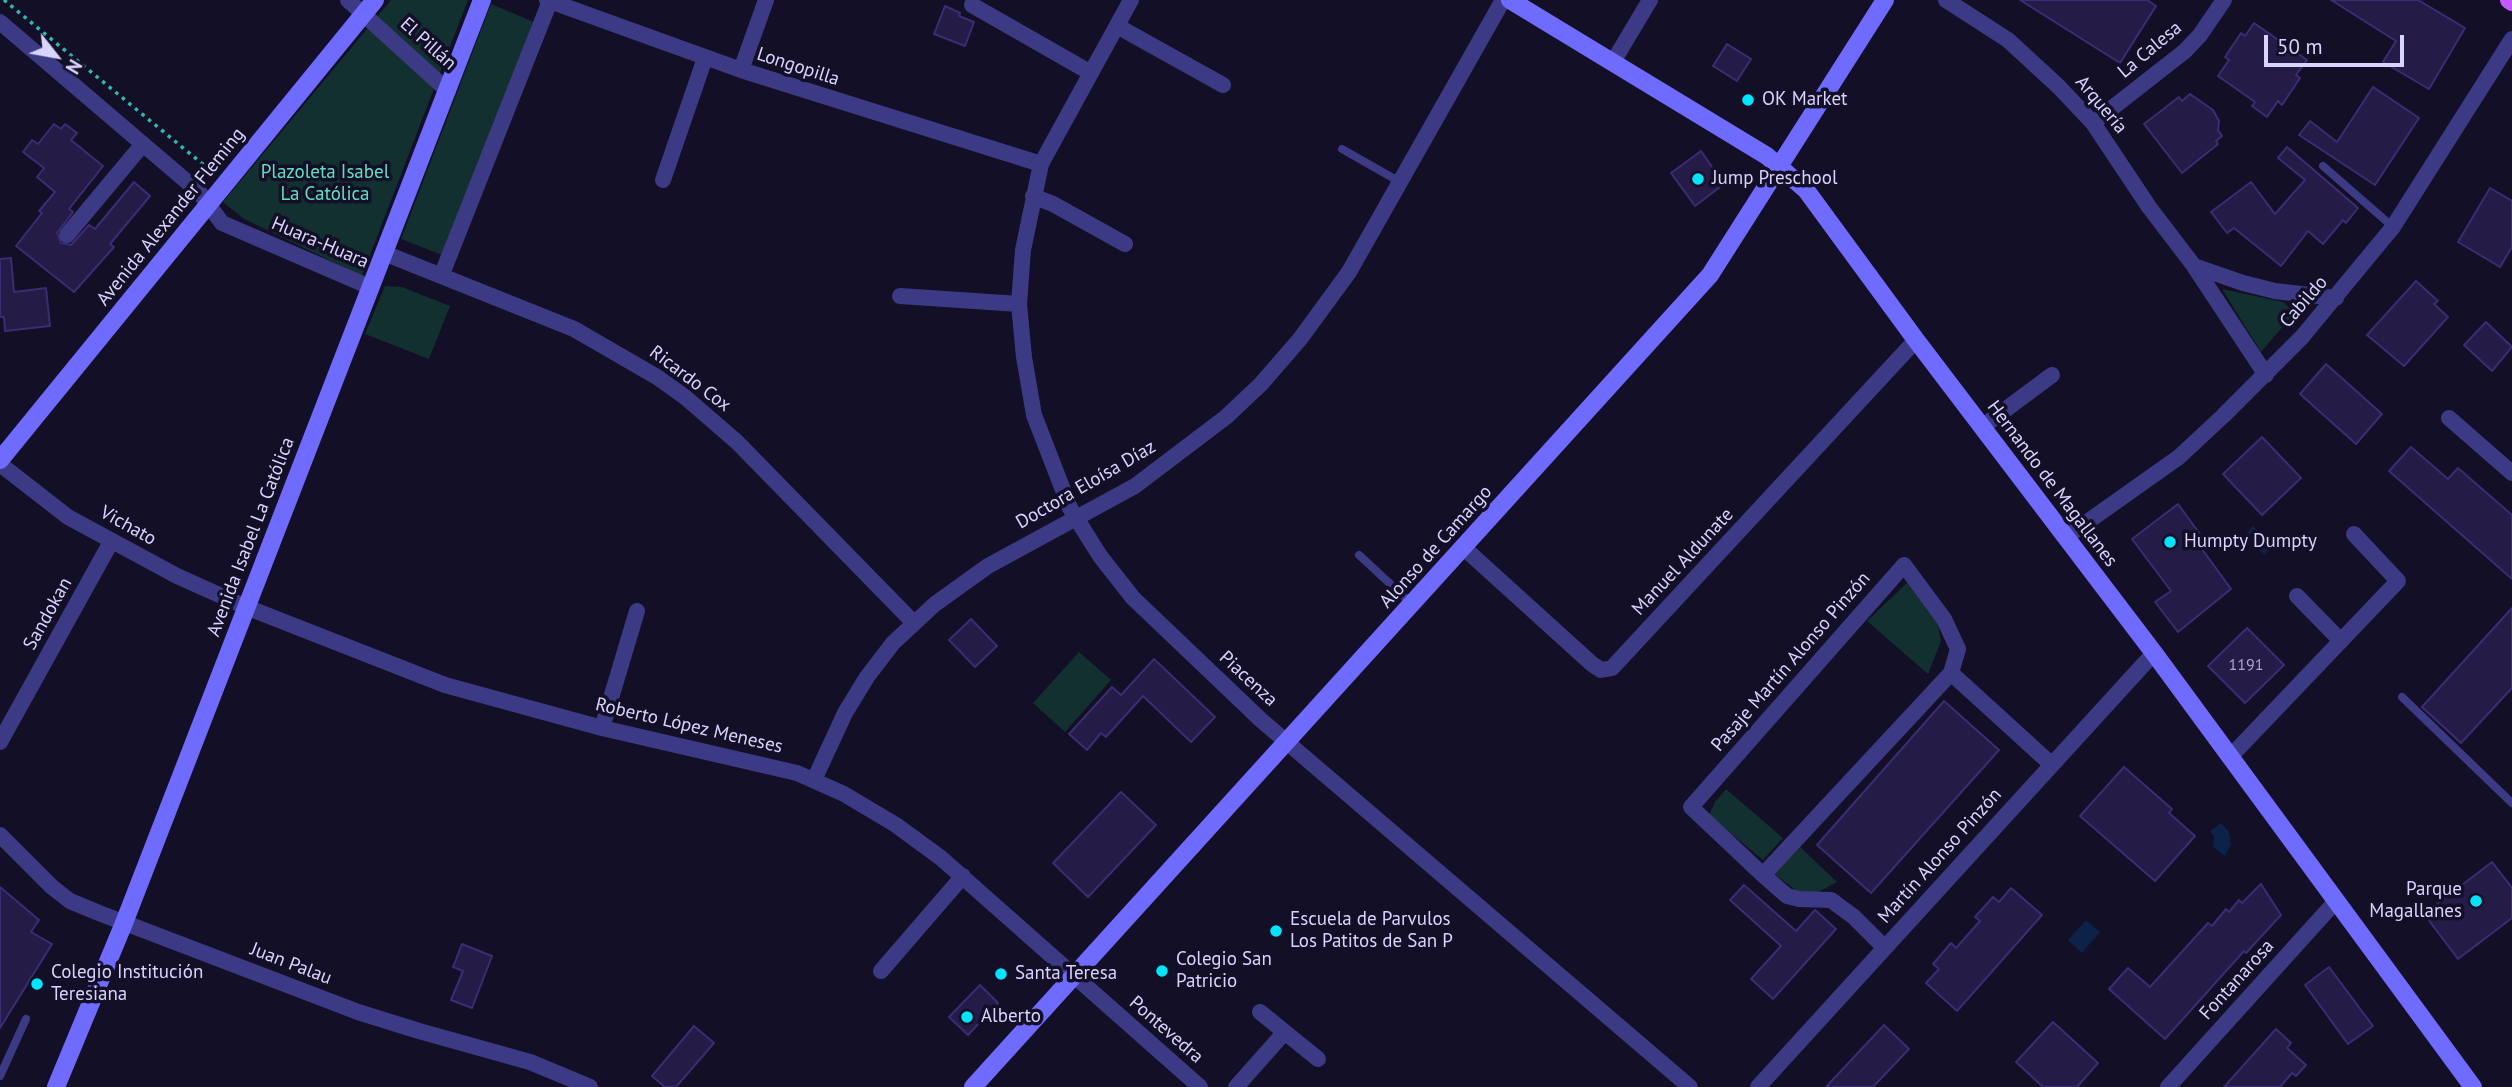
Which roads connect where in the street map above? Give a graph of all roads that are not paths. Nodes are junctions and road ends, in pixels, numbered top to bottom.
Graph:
1 (348, 0) edge
2 (375, 0) edge
3 (482, 0) edge
4 (766, 0) edge
5 (1131, 0) edge
6 (1503, 0) edge
7 (1510, 0) edge
8 (1650, 0) edge
9 (1946, 0) edge
10 (2224, 0) edge
11 (548, 1) edge
12 (1879, 2) edge
13 (972, 5) dead end
14 (364, 15) junction
15 (0, 22) edge
16 (1117, 26) junction
17 (2512, 39) edge
18 (705, 58) junction
19 (1614, 62) junction
20 (741, 70) junction
21 (1091, 73) junction
22 (1223, 85) dead end
23 (448, 91) junction
24 (2093, 123) junction
25 (143, 144) junction
26 (1342, 149) dead end
27 (1041, 164) junction
28 (2323, 166) dead end
29 (1780, 167) junction
30 (663, 180) dead end
31 (1400, 182) junction
32 (1033, 196) junction
33 (208, 205) junction
34 (2393, 227) junction
35 (67, 235) dead end
36 (1125, 244) dead end
37 (384, 253) junction
38 (2194, 266) junction
39 (442, 274) junction
40 (370, 287) junction
41 (900, 296) dead end
42 (2336, 298) junction
43 (1019, 304) junction
44 (1916, 340) junction
45 (2052, 374) dead end
46 (2266, 375) junction
47 (2449, 418) dead end
48 (1982, 427) junction
49 (0, 462) edge
50 (2512, 473) edge
51 (1075, 518) junction
52 (2354, 534) dead end
53 (2066, 537) junction
54 (111, 542) junction
55 (1464, 548) junction
56 (1359, 555) dead end
57 (2297, 596) dead end
58 (1412, 604) junction
59 (246, 607) junction
60 (637, 611) dead end
61 (914, 623) junction
62 (2341, 641) junction
63 (2154, 653) junction
64 (1951, 673) junction
65 (2402, 697) dead end
66 (601, 728) junction
67 (0, 742) edge
68 (1286, 742) junction
69 (2230, 757) junction
70 (2052, 765) junction
71 (814, 780) junction
72 (2512, 803) edge
73 (0, 835) edge
74 (963, 876) junction
75 (1763, 876) junction
76 (2336, 901) junction
77 (124, 923) junction
78 (1885, 947) junction
79 (881, 971) dead end
80 (1073, 976) junction
81 (1260, 1012) dead end
82 (26, 1019) dead end
83 (1284, 1033) junction
84 (1318, 1059) dead end
85 (0, 1076) edge
86 (56, 1087) edge
87 (590, 1087) edge
88 (973, 1087) edge
89 (1200, 1087) edge
90 (1236, 1087) edge
91 (1690, 1087) edge
92 (1758, 1087) edge
93 (2168, 1087) edge
94 (2473, 1087) edge

1 - 14 street, El Pillán
2 - 14 street, Avenida Alexander Fleming
3 - 23 street, Avenida Isabel La Católica
4 - 20 street
5 - 16 street, Piacenza
6 - 31 street, Doctora Eloísa Díaz
7 - 19 street, Hernando de Magallanes
8 - 19 street
9 - 24 street, Arquería
10 - 24 street, La Calesa
11 - 18 street, Longopilla
11 - 39 street
12 - 29 street, Alonso de Camargo
13 - 21 street
14 - 23 street, El Pillán
14 - 33 street, Avenida Alexander Fleming
15 - 25 street, Huara-Huara
16 - 21 street, Piacenza
16 - 22 street
17 - 34 street, Cabildo
18 - 20 street, Longopilla
18 - 30 street
19 - 29 street, Hernando de Magallanes
20 - 27 street, Longopilla
21 - 27 street, Piacenza
23 - 37 street, Avenida Isabel La Católica
24 - 38 street, Arquería
25 - 33 street, Huara-Huara
25 - 35 street
26 - 31 lane
27 - 32 street, Piacenza
28 - 34 lane
29 - 44 street, Hernando de Magallanes
29 - 55 street, Alonso de Camargo
31 - 51 street, Doctora Eloísa Díaz
32 - 36 street
32 - 43 street, Piacenza
33 - 40 street, Huara-Huara
33 - 49 street, Avenida Alexander Fleming
34 - 42 street, Cabildo
37 - 39 street, Ricardo Cox
37 - 40 street, Avenida Isabel La Católica
38 - 42 street
38 - 46 street, Arquería
39 - 61 street, Ricardo Cox
40 - 59 street, Avenida Isabel La Católica
41 - 43 street
42 - 46 street, Cabildo
43 - 51 street, Piacenza
44 - 48 street, Hernando de Magallanes
44 - 55 street, Manuel Aldunate
45 - 48 street
46 - 53 street, Cabildo
47 - 50 street
48 - 53 street, Hernando de Magallanes
49 - 54 street, Vichato
51 - 61 street, Doctora Eloísa Díaz
51 - 68 street, Piacenza
52 - 62 street
53 - 63 street, Hernando de Magallanes
54 - 59 street, Vichato
54 - 67 street, Sandokan
55 - 58 street, Alonso de Camargo
56 - 58 lane
57 - 62 street
58 - 68 street, Alonso de Camargo
59 - 66 street, Roberto López Meneses
59 - 77 street, Avenida Isabel La Católica
60 - 66 street
61 - 71 street, Doctora Eloísa Díaz
62 - 69 street
63 - 69 street, Hernando de Magallanes
63 - 70 street, Martín Alonso Pinzón
64 - 70 street
64 - 75 street
64 - 75 street, Pasaje Martín Alonso Pinzón
65 - 72 lane
66 - 71 street, Roberto López Meneses
68 - 80 street, Alonso de Camargo
68 - 91 street, Piacenza
69 - 76 street, Hernando de Magallanes
70 - 78 street, Martín Alonso Pinzón
71 - 74 street, Roberto López Meneses
73 - 77 street, Juan Palau
74 - 79 street
74 - 80 street, Roberto López Meneses
75 - 78 street, Pasaje Martín Alonso Pinzón
76 - 93 street, Fontanarosa
76 - 94 street, Hernando de Magallanes
77 - 86 street, Avenida Isabel La Católica
77 - 87 street, Juan Palau
78 - 92 street, Martín Alonso Pinzón
80 - 88 street, Alonso de Camargo
80 - 89 street, Pontevedra
81 - 83 street
82 - 85 lane
83 - 84 street
83 - 90 street

